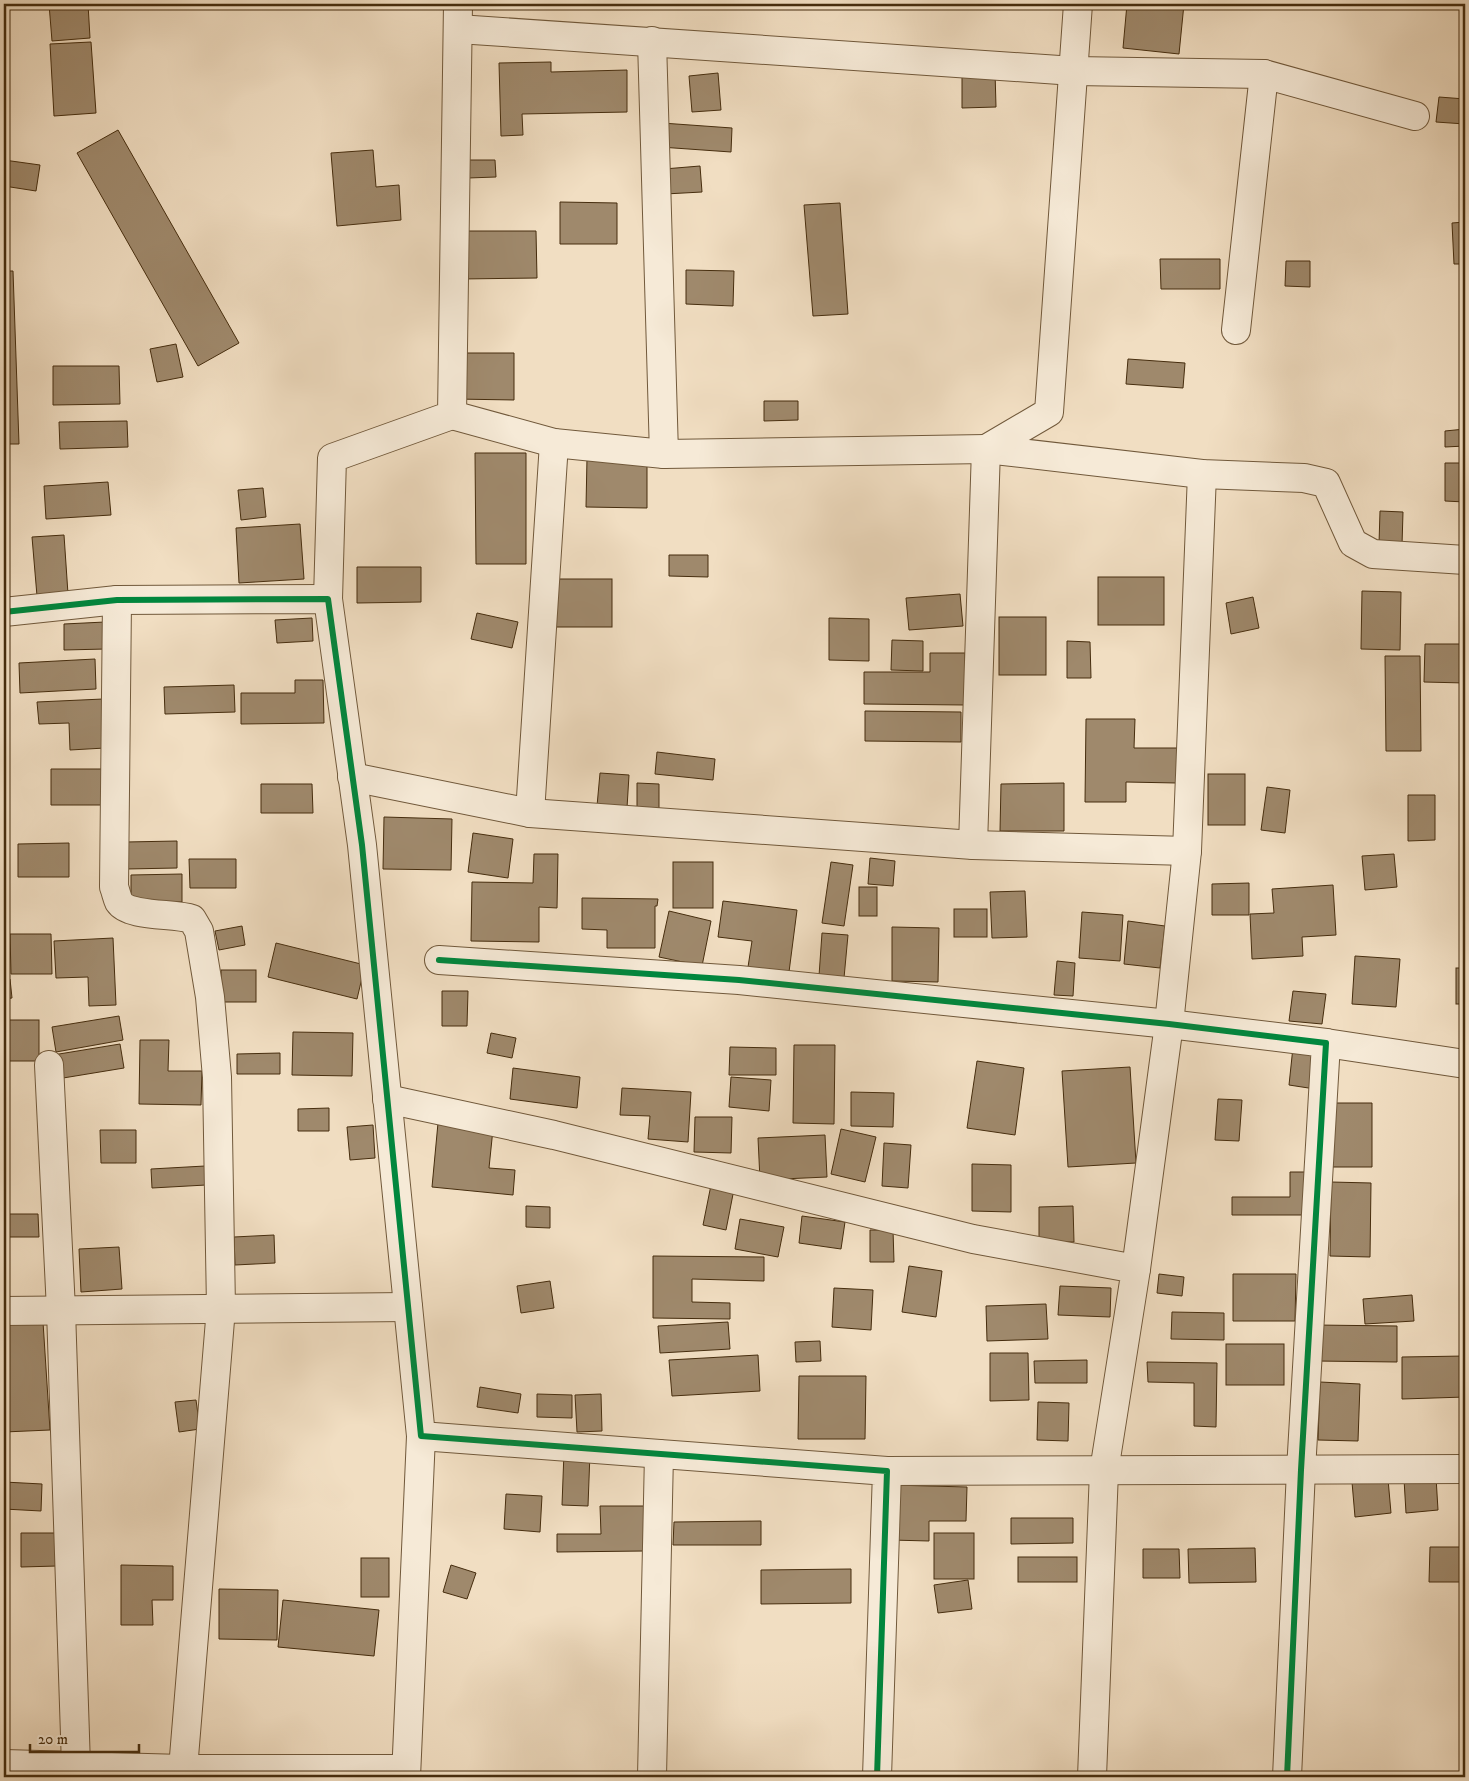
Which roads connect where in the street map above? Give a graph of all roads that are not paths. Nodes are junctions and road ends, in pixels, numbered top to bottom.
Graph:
1 (1078, 4) edge
2 (458, 16) edge
3 (652, 41) junction
4 (1074, 71) junction
5 (1264, 74) junction
6 (1415, 116) dead end
7 (1236, 330) dead end
8 (452, 415) junction
9 (554, 443) junction
10 (986, 448) junction
11 (664, 454) junction
12 (1202, 474) junction
13 (1465, 560) edge
14 (328, 599) junction
15 (117, 600) junction
16 (4, 612) edge
17 (352, 777) junction
18 (530, 814) junction
19 (973, 845) junction
20 (1187, 851) junction
21 (439, 960) dead end
22 (1169, 1024) junction
23 (1326, 1043) junction
24 (1465, 1064) edge
25 (49, 1065) dead end
26 (387, 1099) junction
27 (1136, 1269) junction
28 (408, 1307) junction
29 (221, 1308) junction
30 (61, 1310) junction
31 (4, 1311) edge
32 (421, 1436) junction
33 (658, 1454) junction
34 (1465, 1469) edge
35 (1301, 1470) junction
36 (887, 1471) junction
37 (1104, 1471) junction
38 (4, 1764) edge
39 (76, 1766) junction
40 (183, 1769) junction
41 (406, 1773) edge
42 (652, 1777) edge
43 (877, 1777) edge
44 (1092, 1777) edge
45 (1287, 1777) edge

1 - 4 street
2 - 3 street
2 - 8 street
3 - 4 street
3 - 11 street
4 - 5 street
4 - 10 street
5 - 6 street
5 - 7 street
8 - 9 street
8 - 14 street
9 - 11 street
9 - 18 street
10 - 11 street
10 - 12 street
10 - 19 street
12 - 13 street
12 - 20 street
14 - 15 street
14 - 17 street
15 - 16 street
15 - 29 street
17 - 18 street
17 - 26 street
18 - 19 street
19 - 20 street
20 - 22 street
21 - 22 street
22 - 23 street
22 - 27 street
23 - 24 street
23 - 35 street
25 - 30 street
26 - 27 street
26 - 28 street
27 - 37 street
28 - 29 street
28 - 32 street
29 - 30 street
29 - 40 street
30 - 31 street
30 - 39 street
32 - 33 street
32 - 41 street
33 - 36 street
33 - 42 street
34 - 35 street
35 - 37 street
35 - 45 street
36 - 37 street
36 - 43 street
37 - 44 street
38 - 39 street
39 - 40 street
40 - 41 street

